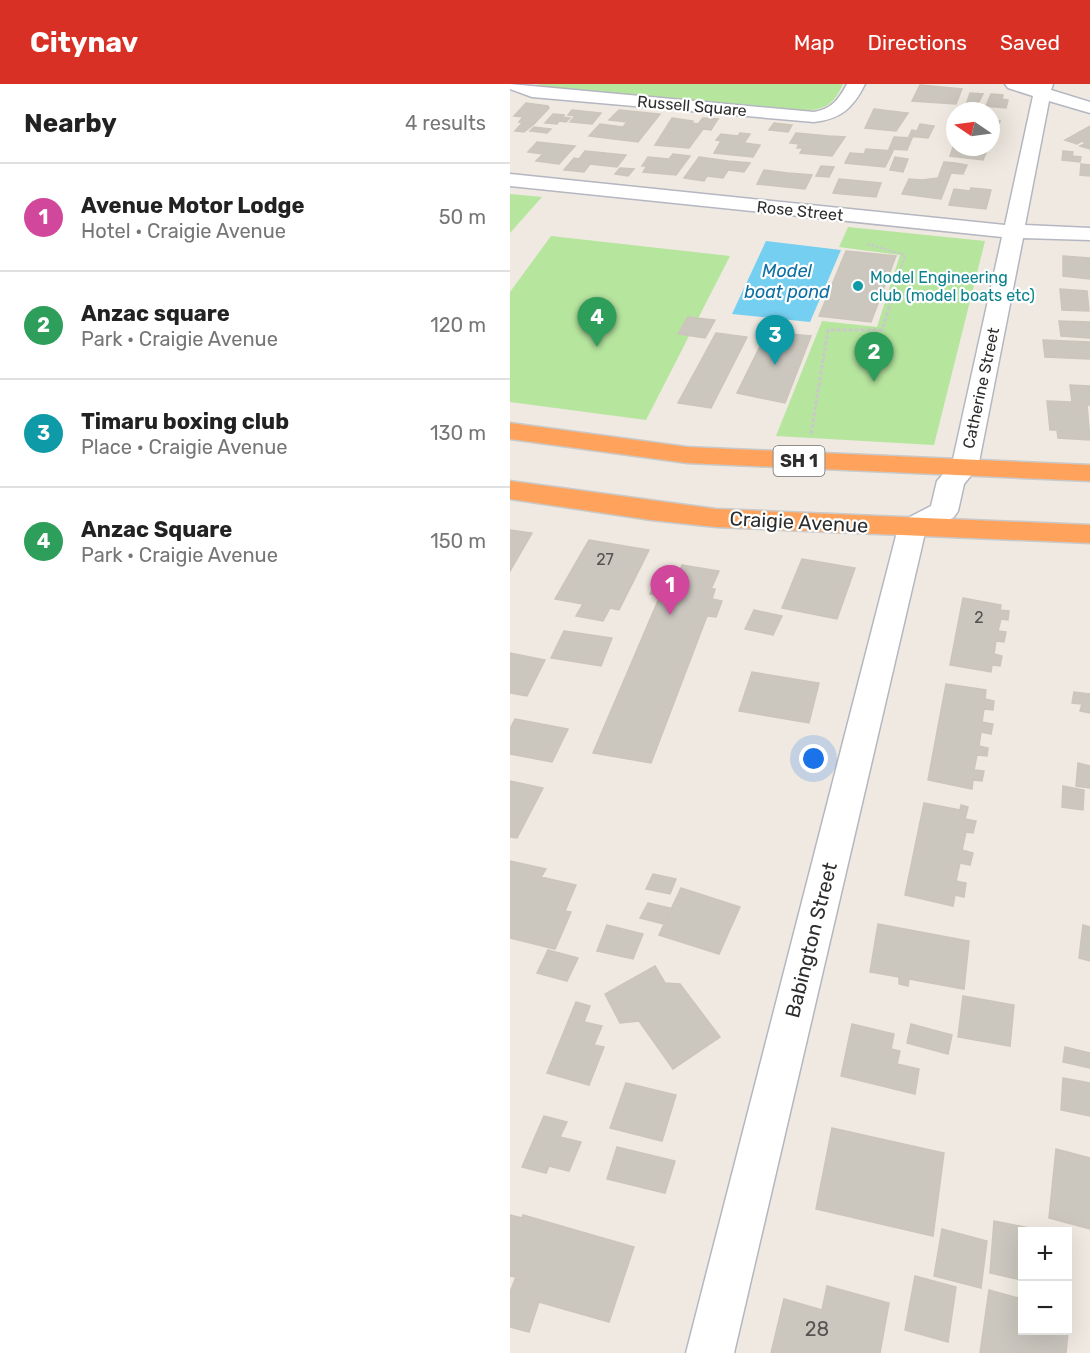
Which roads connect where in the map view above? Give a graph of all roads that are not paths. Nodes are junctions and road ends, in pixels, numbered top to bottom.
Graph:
1 (514, 84) edge
2 (856, 84) edge
3 (1014, 84) edge
4 (1043, 88) edge
5 (1090, 108) edge
6 (510, 180) edge
7 (1014, 231) junction
8 (1090, 234) edge
9 (510, 431) edge
10 (965, 467) junction
11 (1090, 473) edge
12 (510, 490) edge
13 (912, 528) junction
14 (1090, 534) edge
15 (710, 1353) edge

1 - 2 street, Russell Square
3 - 4 street
4 - 5 street
4 - 7 street, Catherine Street
6 - 7 street, Rose Street
7 - 8 street, Rose Street
7 - 10 street, Catherine Street
9 - 10 highway, SH 1
10 - 11 highway, SH 1
10 - 13 street, Catherine Street
12 - 13 highway, Craigie Avenue
13 - 14 highway, Craigie Avenue
13 - 15 street, Babington Street

